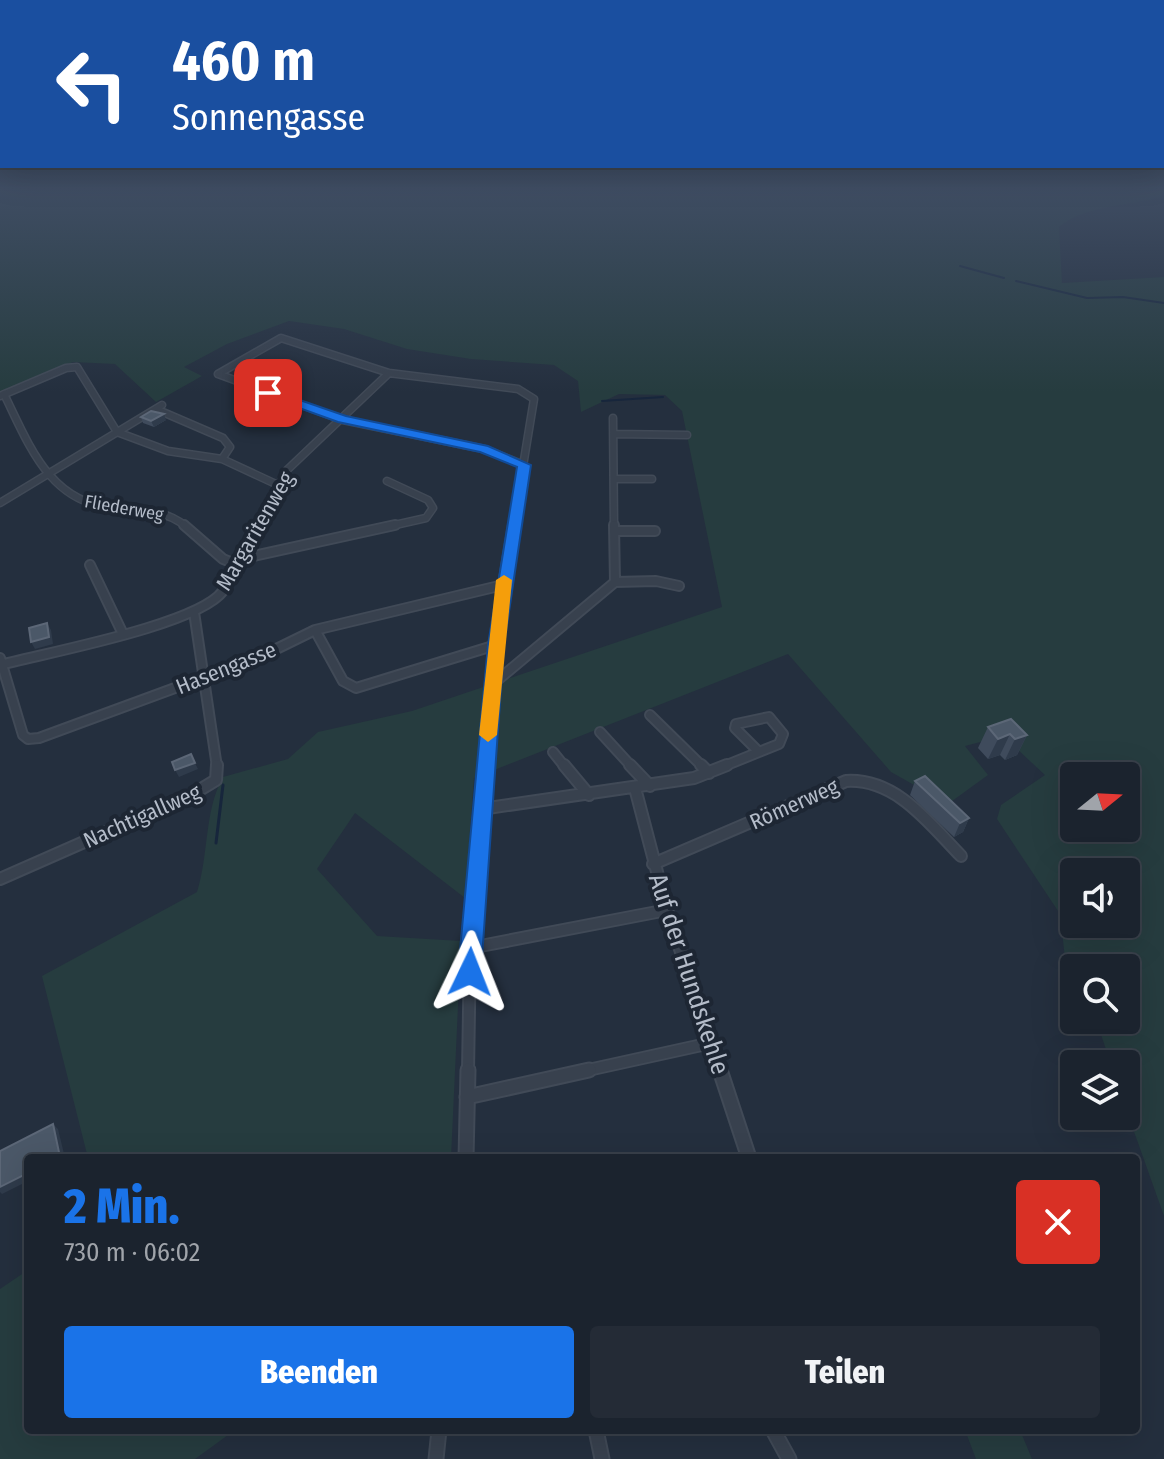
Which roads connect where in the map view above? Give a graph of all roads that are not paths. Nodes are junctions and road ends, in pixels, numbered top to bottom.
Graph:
1 (389, 373) junction
2 (2, 395) edge
3 (613, 418) dead end
4 (343, 420) junction
5 (117, 432) junction
6 (614, 434) junction
7 (687, 435) dead end
8 (222, 459) junction
9 (524, 465) junction
10 (45, 476) junction
11 (615, 479) junction
12 (652, 479) dead end
13 (387, 481) dead end
14 (278, 485) junction
15 (0, 503) edge
16 (617, 531) junction
17 (655, 531) dead end
18 (239, 562) junction
19 (90, 565) dead end
20 (615, 582) junction
21 (503, 585) junction
22 (679, 586) dead end
23 (194, 612) junction
24 (315, 630) junction
25 (122, 632) junction
26 (496, 645) junction
27 (1, 662) edge
28 (202, 679) junction
29 (493, 684) junction
30 (650, 715) dead end
31 (600, 732) dead end
32 (553, 752) dead end
33 (759, 752) junction
34 (709, 773) junction
35 (650, 786) junction
36 (635, 788) junction
37 (589, 795) junction
38 (481, 809) junction
39 (961, 856) dead end
40 (653, 864) junction
41 (0, 879) edge
42 (667, 910) junction
43 (470, 948) junction
44 (711, 1043) junction
45 (467, 1097) junction
46 (466, 1154) edge
47 (748, 1154) edge
48 (439, 1434) edge
49 (597, 1434) edge
50 (775, 1434) edge
51 (436, 1459) edge
52 (602, 1459) edge
53 (789, 1459) edge

1 - 4 street, Margaritenweg
1 - 4 street
1 - 9 street
2 - 5 street
2 - 10 street, Fliederweg
3 - 6 street
4 - 9 street
4 - 14 street, Margaritenweg
5 - 8 street
5 - 8 street
5 - 10 street
6 - 7 street
6 - 11 street
8 - 14 street
9 - 21 street
10 - 15 street
10 - 18 street, Fliederweg
11 - 12 street
11 - 16 street
13 - 18 street
14 - 18 street, Margaritenweg
16 - 17 street
16 - 20 street
18 - 23 street, Margaritenweg
19 - 25 street
20 - 22 street
20 - 29 street
21 - 24 street, Hasengasse
21 - 26 street
23 - 25 street, Margaritenweg
23 - 28 street, Nachtigallweg
24 - 26 street
24 - 28 street, Hasengasse
25 - 27 street, Margaritenweg
26 - 29 street
27 - 28 street, Hasengasse
28 - 41 street, Nachtigallweg
29 - 38 street
30 - 34 street
31 - 35 street
32 - 37 street
33 - 33 street
33 - 34 street
34 - 35 street
35 - 36 street
36 - 37 street
36 - 40 street, Auf der Hundskehle
37 - 38 street
38 - 43 street
39 - 40 street, Römerweg
40 - 42 street, Auf der Hundskehle
42 - 43 street
42 - 44 street, Auf der Hundskehle
43 - 45 street
44 - 45 street
44 - 47 street, Auf der Hundskehle
45 - 46 street
48 - 51 street
49 - 52 street
50 - 53 street

